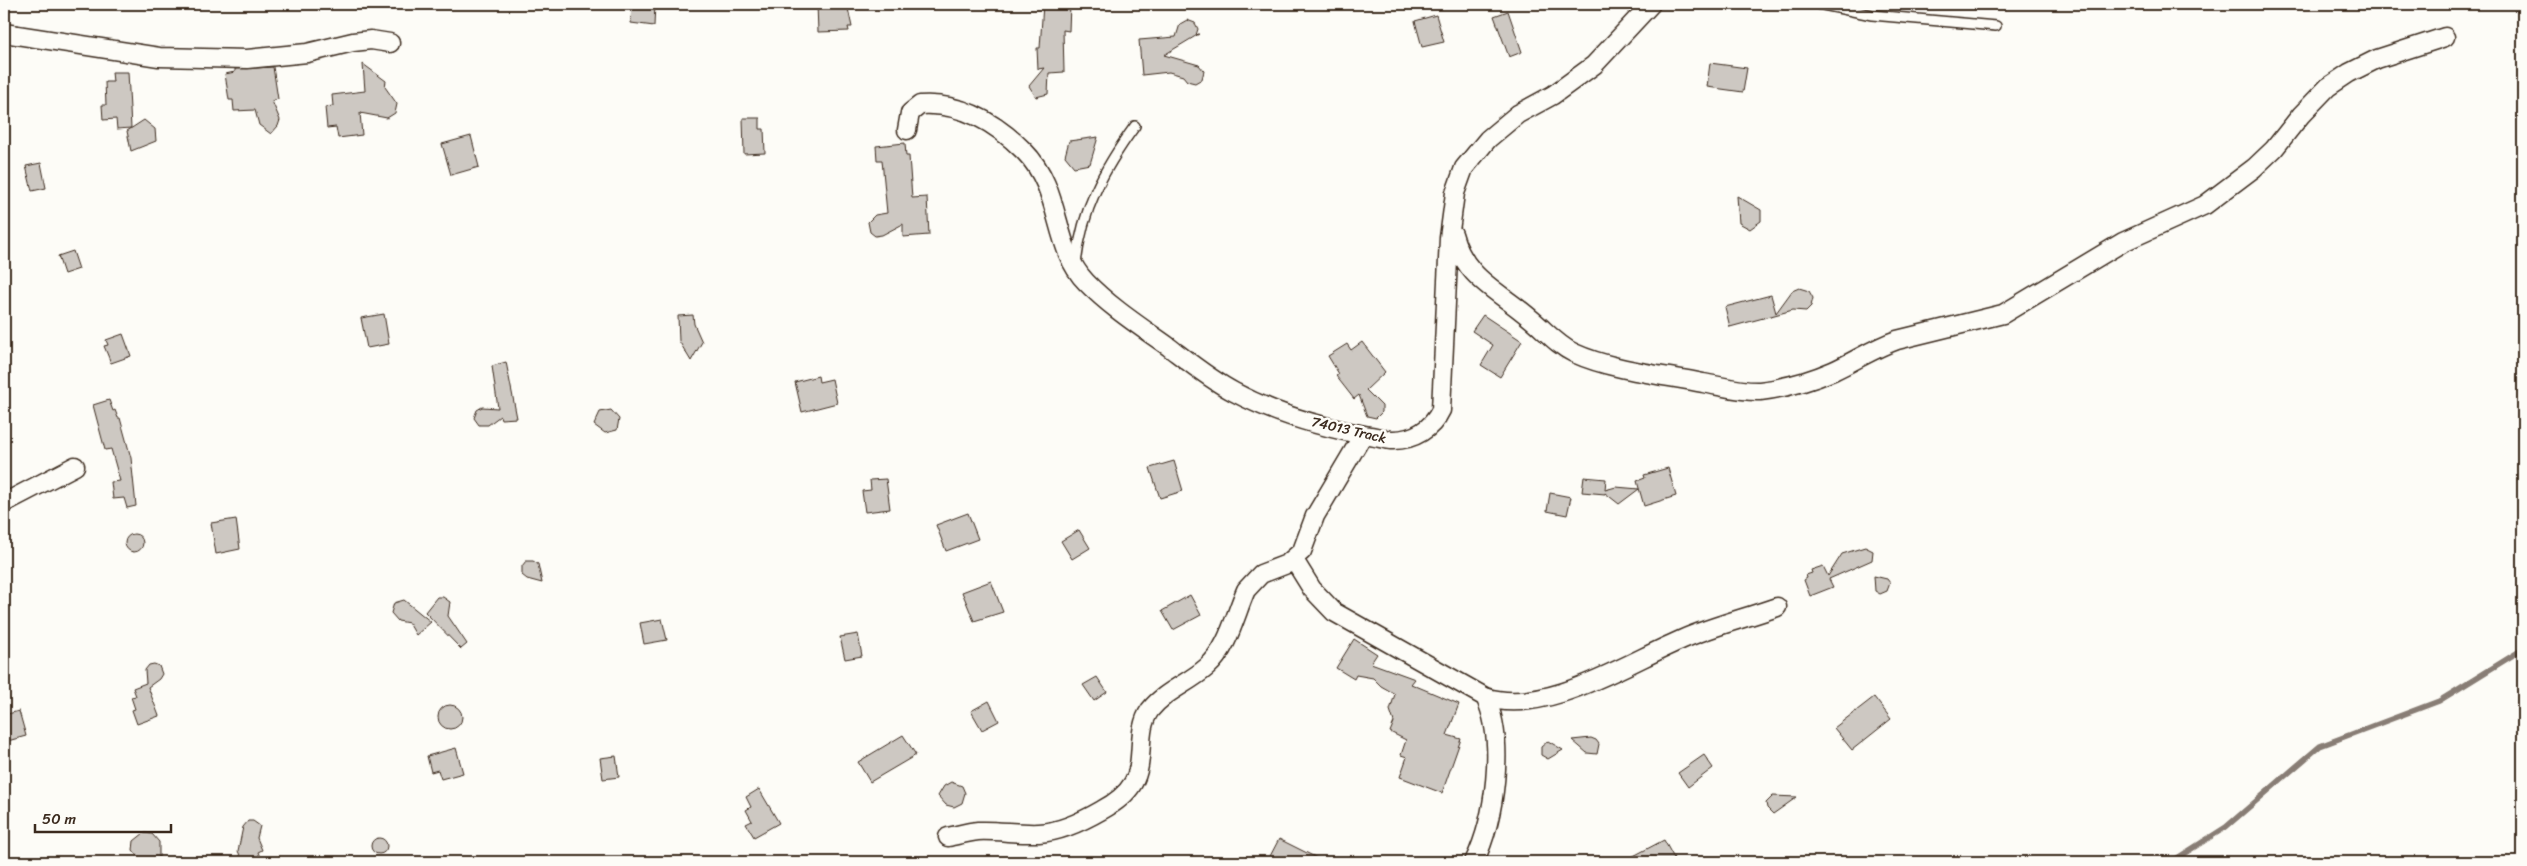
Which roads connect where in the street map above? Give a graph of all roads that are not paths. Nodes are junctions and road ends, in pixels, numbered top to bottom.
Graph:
1 (1651, 4) edge
2 (1818, 4) edge
3 (1996, 26) dead end
4 (4, 33) edge
5 (2446, 37) dead end
6 (390, 43) dead end
7 (1135, 126) dead end
8 (907, 130) dead end
9 (1450, 226) junction
10 (1075, 267) junction
11 (1363, 435) junction
12 (75, 466) dead end
13 (4, 503) edge
14 (1294, 560) junction
15 (1777, 607) dead end
16 (1485, 697) junction
17 (948, 837) dead end
18 (1474, 862) edge

1 - 9 street, 74013 Track
2 - 3 lane
4 - 6 street
5 - 9 street
7 - 10 lane
8 - 10 street, 74013 Track
9 - 11 street, 74013 Track
10 - 11 street, 74013 Track
11 - 14 street
12 - 13 street
14 - 16 street
14 - 17 street
15 - 16 street
16 - 18 street

